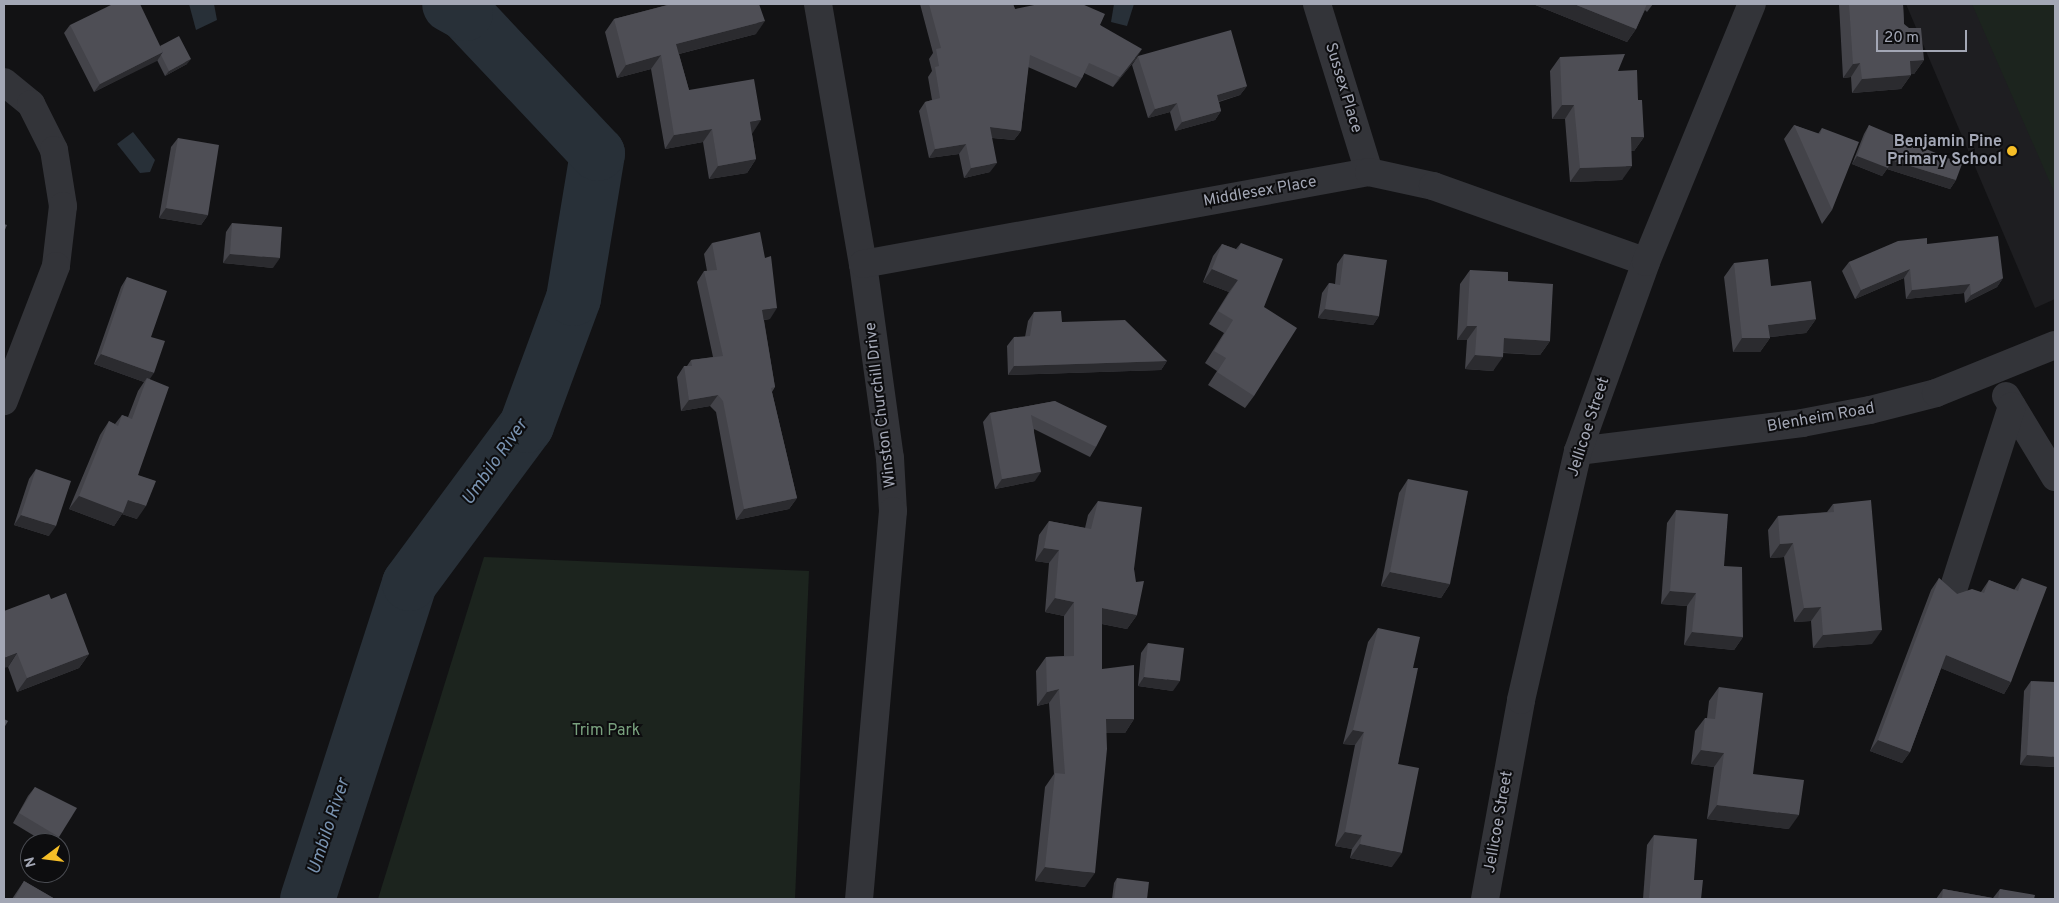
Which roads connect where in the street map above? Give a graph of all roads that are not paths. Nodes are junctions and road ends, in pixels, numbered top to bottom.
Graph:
1 (818, 4) edge
2 (1317, 4) edge
3 (1752, 4) edge
4 (4, 82) edge
5 (1369, 172) junction
6 (1646, 262) junction
7 (863, 264) junction
8 (2055, 345) edge
9 (1992, 374) junction
10 (4, 401) edge
11 (2012, 406) junction
12 (1578, 451) junction
13 (2055, 477) edge
14 (1953, 590) edge
15 (859, 899) edge
16 (1485, 899) edge

1 - 7 street, Winston Churchill Drive
2 - 5 street, Sussex Place
3 - 6 street, Jellicoe Street
4 - 10 street
5 - 6 street, Middlesex Place
5 - 7 street, Middlesex Place
6 - 12 street, Jellicoe Street
7 - 15 street, Winston Churchill Drive
8 - 9 street, Blenheim Road
9 - 11 street
9 - 12 street, Blenheim Road
11 - 13 street
11 - 14 street
12 - 16 street, Jellicoe Street

